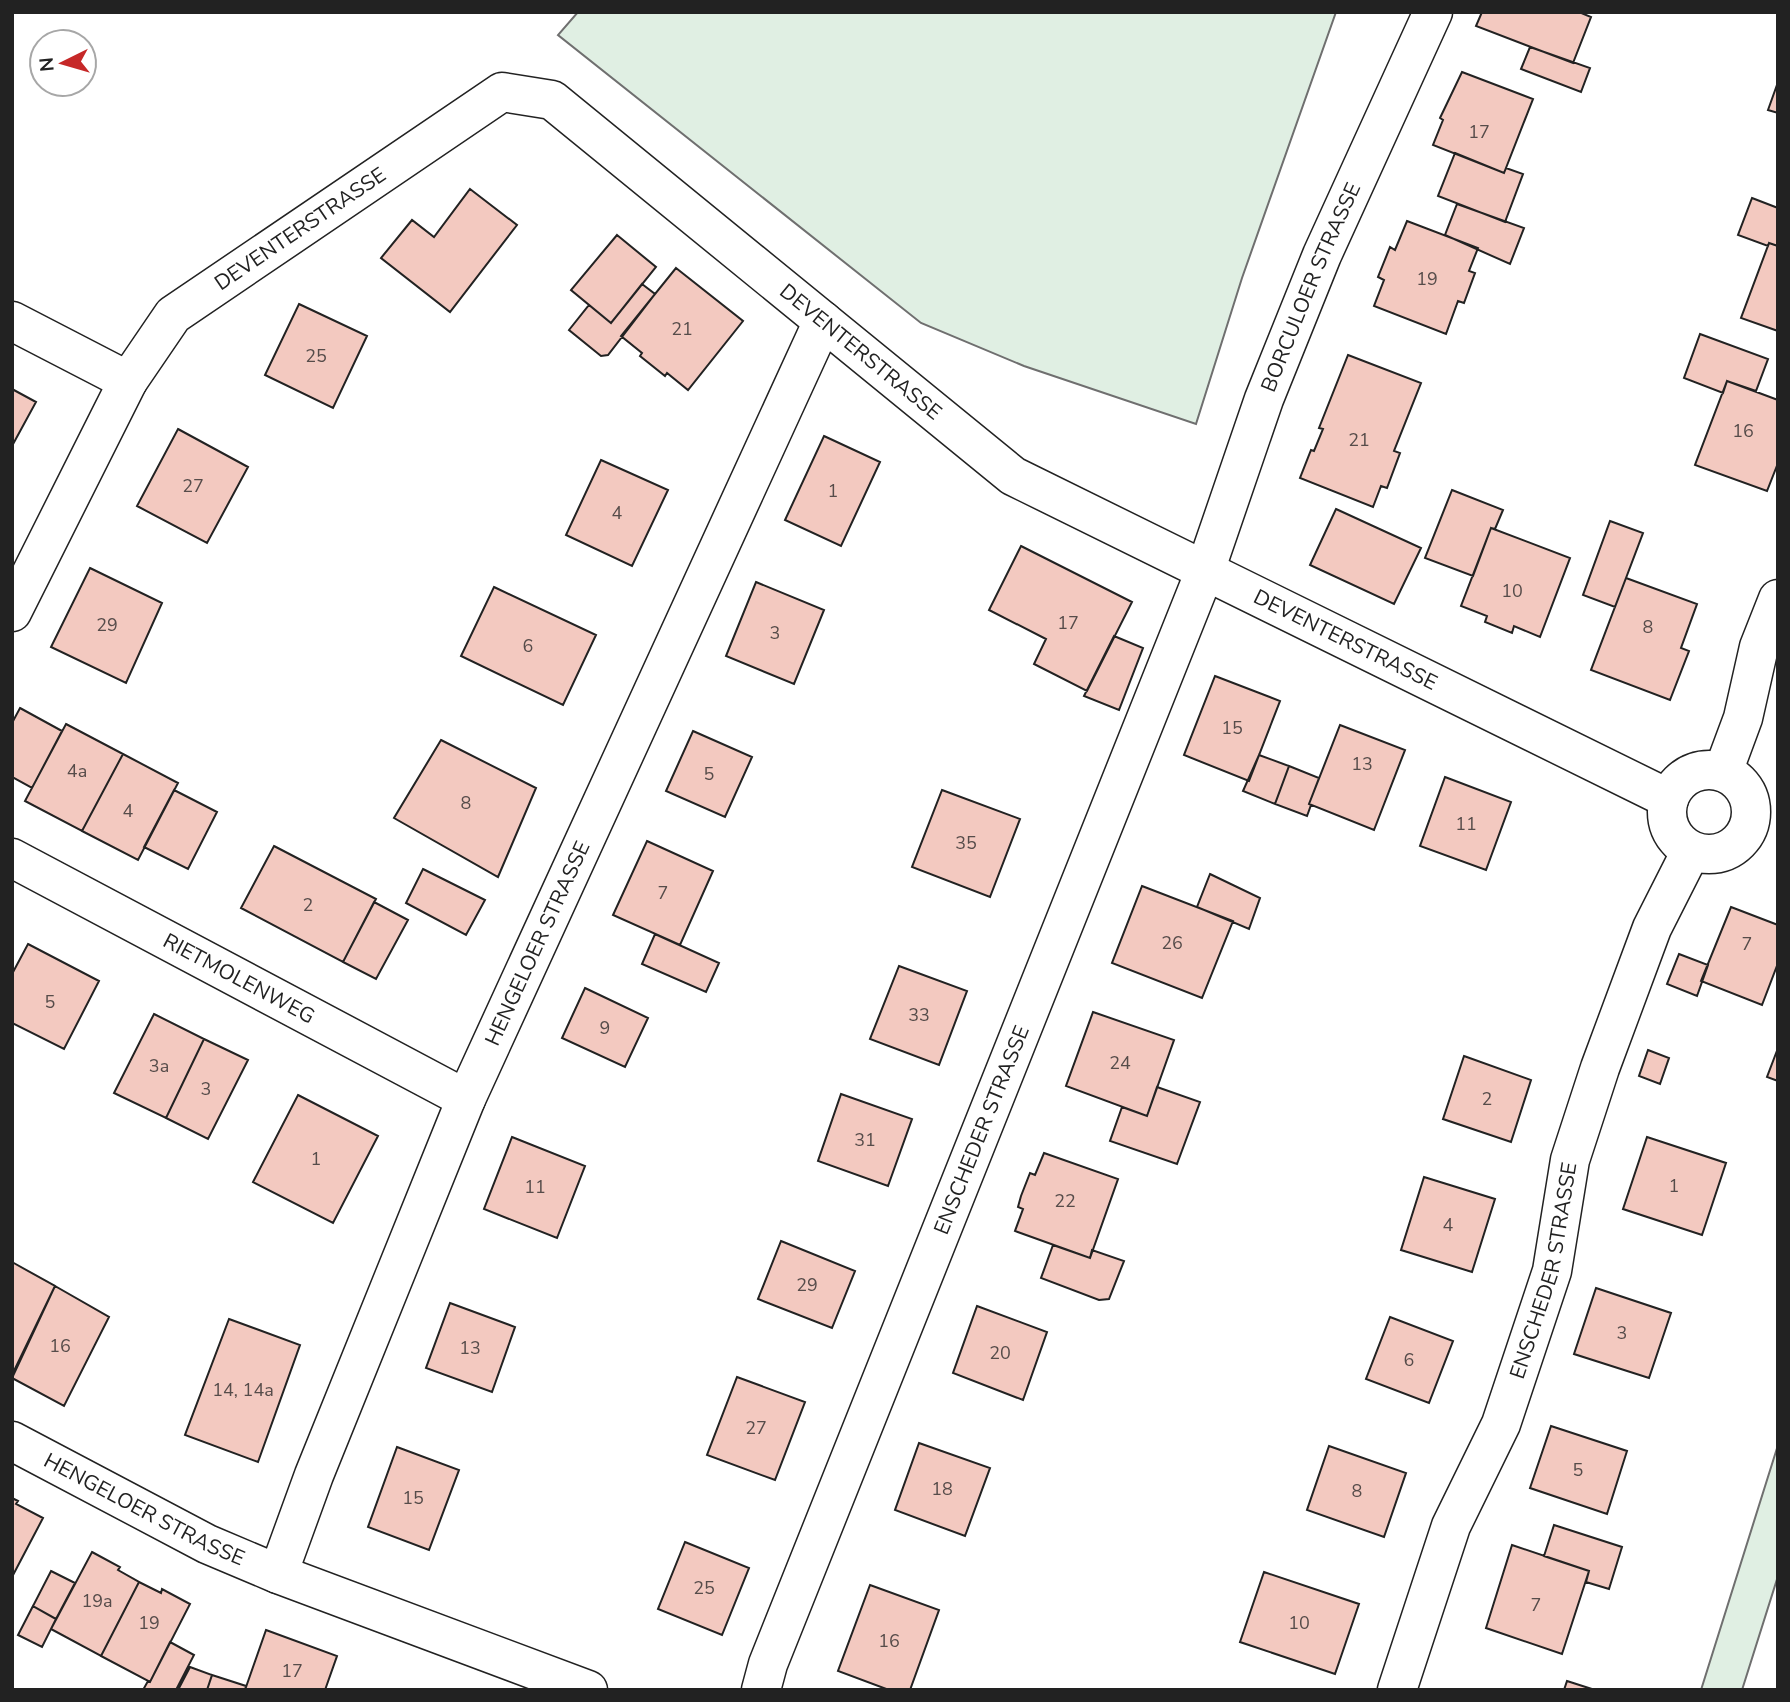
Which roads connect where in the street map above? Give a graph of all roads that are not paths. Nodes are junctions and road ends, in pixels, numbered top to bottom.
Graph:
1 (1433, 12) edge
2 (12, 321) edge
3 (824, 321) junction
4 (128, 381) junction
5 (1205, 571) junction
6 (1778, 599) edge
7 (12, 612) edge
8 (1723, 772) junction
9 (1669, 799) junction
10 (1764, 832) edge
11 (1691, 851) junction
12 (12, 858) edge
13 (466, 1099) junction
14 (12, 1441) edge
15 (278, 1574) junction
16 (588, 1690) edge
17 (761, 1690) edge
18 (1397, 1690) edge

1 - 5 street, BORCULOER STRASSE
2 - 4 street
3 - 4 street, DEVENTERSTRASSE
3 - 5 street, DEVENTERSTRASSE
3 - 13 street, HENGELOER STRASSE
4 - 7 street, DEVENTERSTRASSE
5 - 9 street, DEVENTERSTRASSE
5 - 17 street, ENSCHEDER STRASSE
6 - 8 street
8 - 9 street
8 - 10 street
9 - 11 street
10 - 11 street
11 - 18 street, ENSCHEDER STRASSE
12 - 13 street, RIETMOLENWEG
13 - 15 street, HENGELOER STRASSE
14 - 15 street, HENGELOER STRASSE
15 - 16 street, HENGELOER STRASSE

